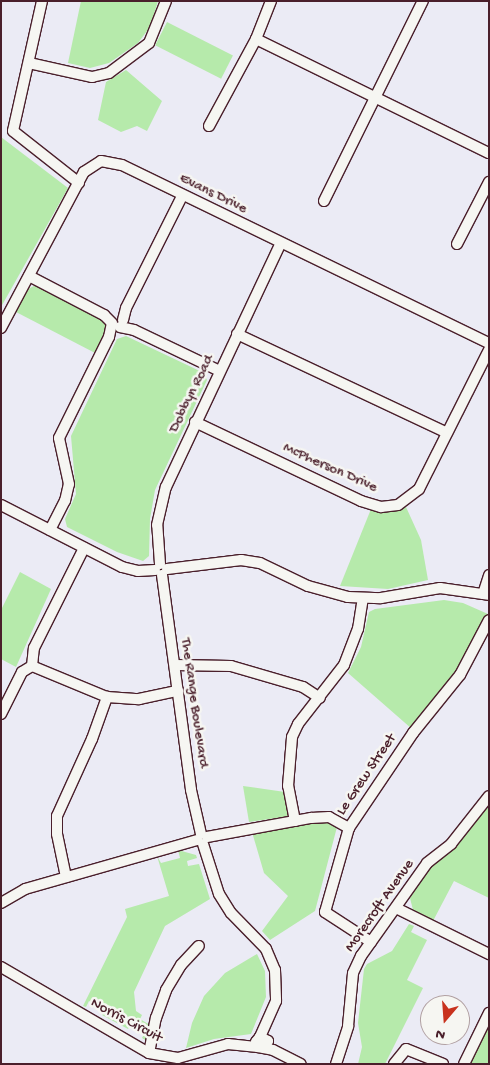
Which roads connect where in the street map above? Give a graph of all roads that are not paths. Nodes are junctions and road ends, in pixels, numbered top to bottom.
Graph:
1 (42, 1) edge
2 (166, 1) edge
3 (272, 1) edge
4 (423, 1) edge
5 (256, 39) junction
6 (29, 63) junction
7 (375, 96) junction
8 (209, 126) dead end
9 (489, 153) edge
10 (79, 182) junction
11 (489, 182) edge
12 (182, 196) junction
13 (324, 201) dead end
14 (281, 243) junction
15 (457, 244) dead end
16 (29, 276) junction
17 (118, 322) junction
18 (1, 328) edge
19 (237, 334) junction
20 (489, 343) edge
21 (489, 350) edge
22 (220, 371) junction
23 (196, 422) junction
24 (447, 433) junction
25 (1, 505) edge
26 (50, 530) junction
27 (84, 548) junction
28 (161, 569) junction
29 (489, 575) edge
30 (487, 596) edge
31 (363, 598) junction
32 (489, 620) edge
33 (32, 666) junction
34 (175, 669) junction
35 (179, 694) junction
36 (104, 696) junction
37 (320, 698) junction
38 (1, 714) edge
39 (489, 796) edge
40 (295, 820) junction
41 (349, 828) junction
42 (202, 839) junction
43 (69, 876) junction
44 (1, 903) edge
45 (398, 909) junction
46 (371, 942) junction
47 (199, 946) dead end
48 (489, 954) edge
49 (1, 967) edge
50 (489, 1013) edge
51 (264, 1042) junction
52 (150, 1053) junction
53 (337, 1059) edge
54 (297, 1063) edge
55 (332, 1064) edge
56 (394, 1064) edge
57 (443, 1064) edge
58 (464, 1064) edge

1 - 6 street
2 - 6 street
3 - 5 street
4 - 7 street
5 - 7 street
5 - 8 street
6 - 10 street
7 - 9 street
7 - 13 street
10 - 12 street, Evans Drive
10 - 16 street, Evans Drive
11 - 15 street
12 - 14 street, Evans Drive
12 - 17 street
14 - 19 street, Dobbyn Road
14 - 20 street, Evans Drive
16 - 17 street
16 - 18 street, Evans Drive
17 - 22 street
17 - 26 street
19 - 22 street, Dobbyn Road
19 - 24 street
21 - 24 street, McPherson Drive
22 - 23 street, Dobbyn Road
23 - 24 street, McPherson Drive
23 - 28 street, Dobbyn Road
25 - 26 street
26 - 27 street
27 - 28 street
27 - 33 street
28 - 31 street
28 - 34 street, The Range Boulevard
29 - 30 street
30 - 31 street
31 - 37 street
32 - 41 street, Le Grew Street
33 - 36 street
33 - 38 street
34 - 35 street, The Range Boulevard
34 - 37 street
35 - 36 street
35 - 42 street, The Range Boulevard
36 - 43 street
37 - 40 street
39 - 45 street, Morecroft Avenue
40 - 41 street
40 - 42 street
41 - 46 street, Le Grew Street
42 - 43 street
42 - 51 street, The Range Boulevard
43 - 44 street
45 - 46 street, Morecroft Avenue
45 - 48 street
46 - 53 street, Morecroft Avenue
47 - 52 street
49 - 52 street, Norris Circuit
50 - 58 street
51 - 52 street, Norris Circuit
51 - 54 street
53 - 55 street, Morecroft Avenue
56 - 57 street

